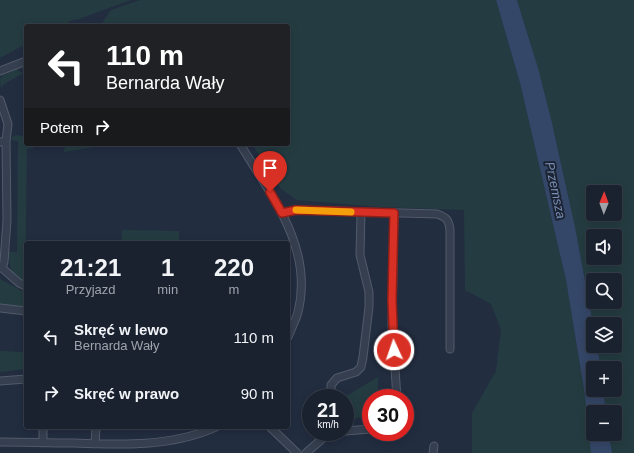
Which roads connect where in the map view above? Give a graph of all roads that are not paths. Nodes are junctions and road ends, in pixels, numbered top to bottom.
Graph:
1 (24, 62) edge
2 (0, 71) edge
3 (0, 100) edge
4 (3, 142) edge
5 (241, 146) edge
6 (3, 180) edge
7 (361, 212) junction
8 (282, 213) junction
9 (394, 213) junction
10 (1, 270) edge
11 (24, 285) edge
12 (0, 308) edge
13 (24, 311) edge
14 (290, 332) edge
15 (450, 349) dead end
16 (24, 379) edge
17 (0, 382) edge
18 (331, 389) edge
19 (396, 389) edge
20 (43, 429) edge
21 (96, 429) edge
22 (210, 429) edge
23 (272, 429) edge
24 (320, 441) edge
25 (0, 442) edge
26 (43, 442) junction
27 (95, 444) junction
28 (297, 453) edge
29 (306, 453) edge

1 - 2 street
3 - 4 street
4 - 6 street
5 - 8 street
6 - 10 street
7 - 8 street
7 - 9 street
7 - 18 street
8 - 14 street
9 - 15 street
9 - 19 street
10 - 11 street
12 - 13 street
16 - 17 street
20 - 26 street
21 - 27 street
22 - 27 street
23 - 28 street
24 - 29 street
25 - 26 street
26 - 27 street

